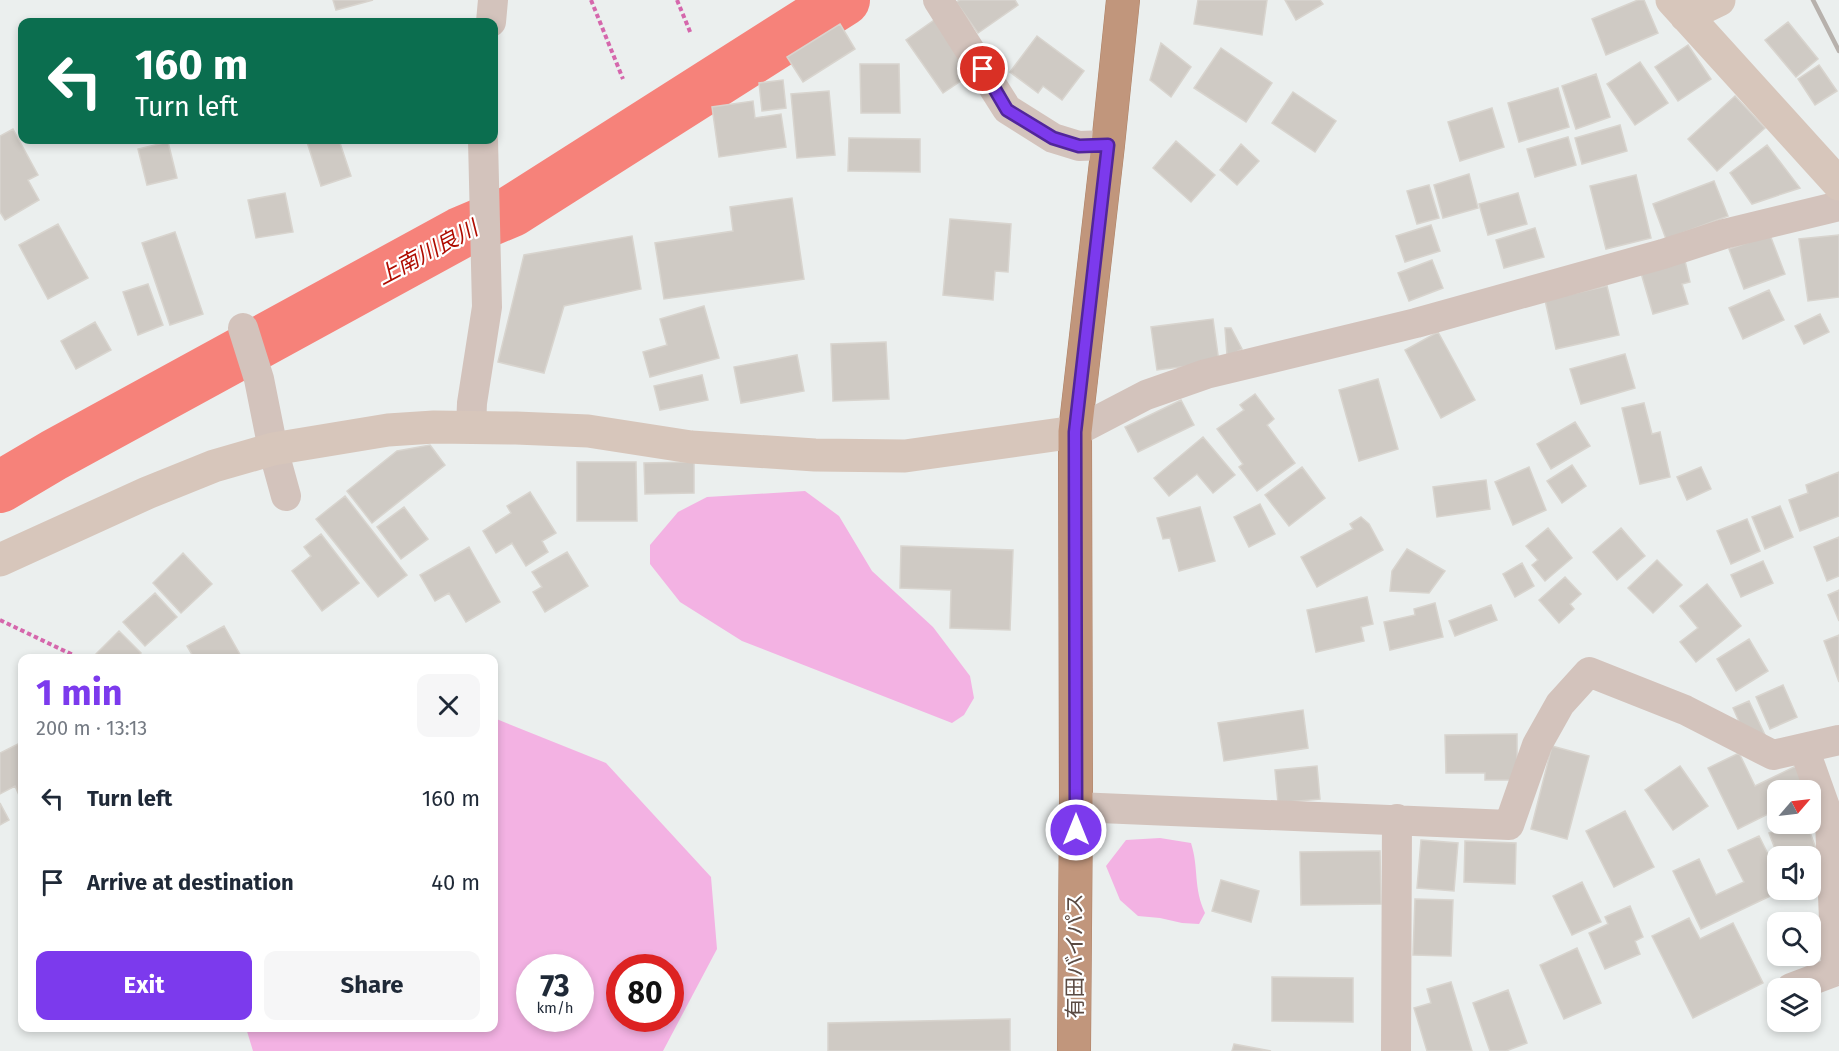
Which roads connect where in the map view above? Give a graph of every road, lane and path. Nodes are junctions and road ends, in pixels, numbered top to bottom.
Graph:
1 (493, 0) edge
2 (591, 0) edge
3 (677, 0) edge
4 (1123, 0) edge
5 (1719, 0) edge
6 (940, 4) edge
7 (1679, 8) edge
8 (491, 18) edge
9 (691, 34) dead end
10 (622, 79) dead end
11 (1108, 145) junction
12 (484, 151) edge
13 (1839, 184) edge
14 (1839, 206) edge
15 (243, 328) dead end
16 (471, 428) junction
17 (1075, 432) junction
18 (273, 449) junction
19 (286, 496) dead end
20 (0, 560) edge
21 (0, 620) edge
22 (71, 654) edge
23 (1839, 740) edge
24 (1804, 748) junction
25 (1076, 807) junction
26 (1397, 819) junction
27 (1837, 970) edge
28 (1817, 978) edge
29 (1074, 1051) edge
30 (1396, 1051) edge

1 - 8 street
2 - 10 path
3 - 9 path
4 - 11 highway, 有田バイパス
5 - 7 street
6 - 11 street
7 - 13 street
11 - 17 highway, 有田バイパス
12 - 16 street
14 - 17 street
15 - 18 street
16 - 17 street
16 - 18 street
17 - 25 highway, 有田バイパス
18 - 19 street
18 - 20 street
21 - 22 path
23 - 24 street
24 - 26 street
24 - 27 street
25 - 26 street
25 - 29 highway, 有田バイパス
26 - 30 street
27 - 28 street

